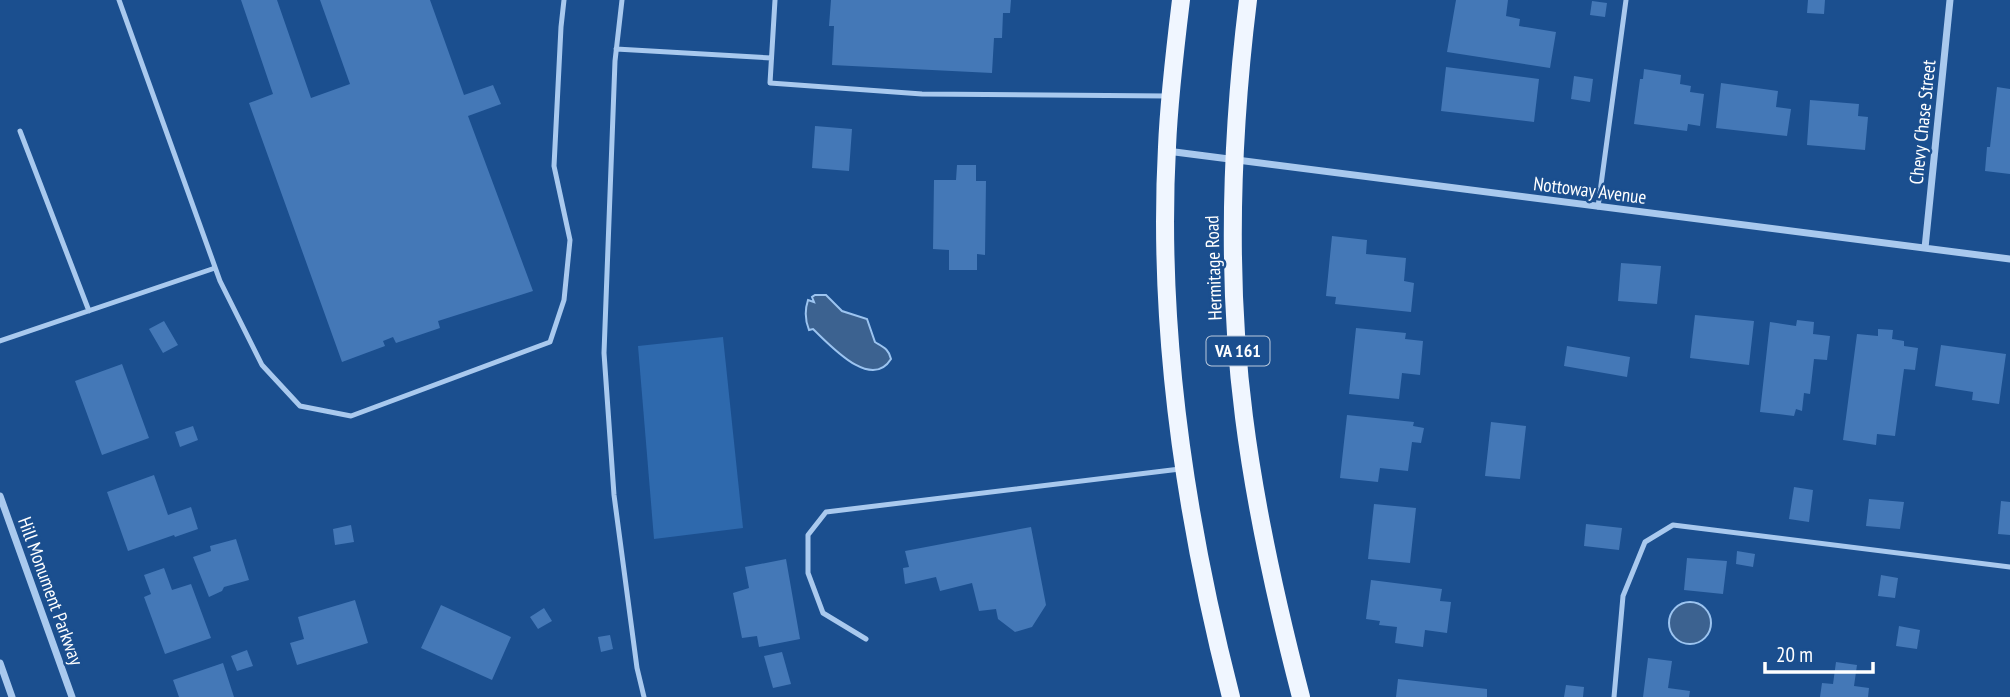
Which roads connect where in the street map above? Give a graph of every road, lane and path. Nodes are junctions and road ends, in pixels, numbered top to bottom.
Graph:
1 (119, 0) edge
2 (564, 0) edge
3 (622, 0) edge
4 (775, 0) edge
5 (1181, 0) edge
6 (1248, 0) edge
7 (1626, 0) edge
8 (1950, 0) edge
9 (616, 49) junction
10 (771, 58) junction
11 (1170, 96) junction
12 (20, 131) dead end
13 (1166, 151) junction
14 (1234, 159) junction
15 (1598, 208) junction
16 (1925, 248) junction
17 (2010, 259) edge
18 (215, 268) junction
19 (89, 311) junction
20 (0, 341) edge
21 (1183, 469) junction
22 (0, 496) edge
23 (2010, 567) edge
24 (866, 639) dead end
25 (0, 663) edge
26 (12, 697) edge
27 (72, 697) edge
28 (644, 697) edge
29 (1231, 697) edge
30 (1301, 697) edge
31 (1614, 697) edge

1 - 18 lane
2 - 18 lane
3 - 9 lane
4 - 10 lane
5 - 11 main road
6 - 14 main road, Hermitage Road / VA 161
7 - 15 lane
8 - 16 street, Chevy Chase Street
9 - 10 lane
9 - 28 lane
10 - 11 lane
11 - 13 main road
12 - 19 lane
13 - 14 street, Nottoway Avenue
13 - 21 main road
14 - 15 street, Nottoway Avenue
14 - 30 main road, Hermitage Road / VA 161
15 - 16 street, Nottoway Avenue
16 - 17 street, Nottoway Avenue
18 - 19 lane
19 - 20 lane
21 - 24 lane
21 - 29 main road
22 - 27 street, Hill Monument Parkway
23 - 31 lane
25 - 26 street

